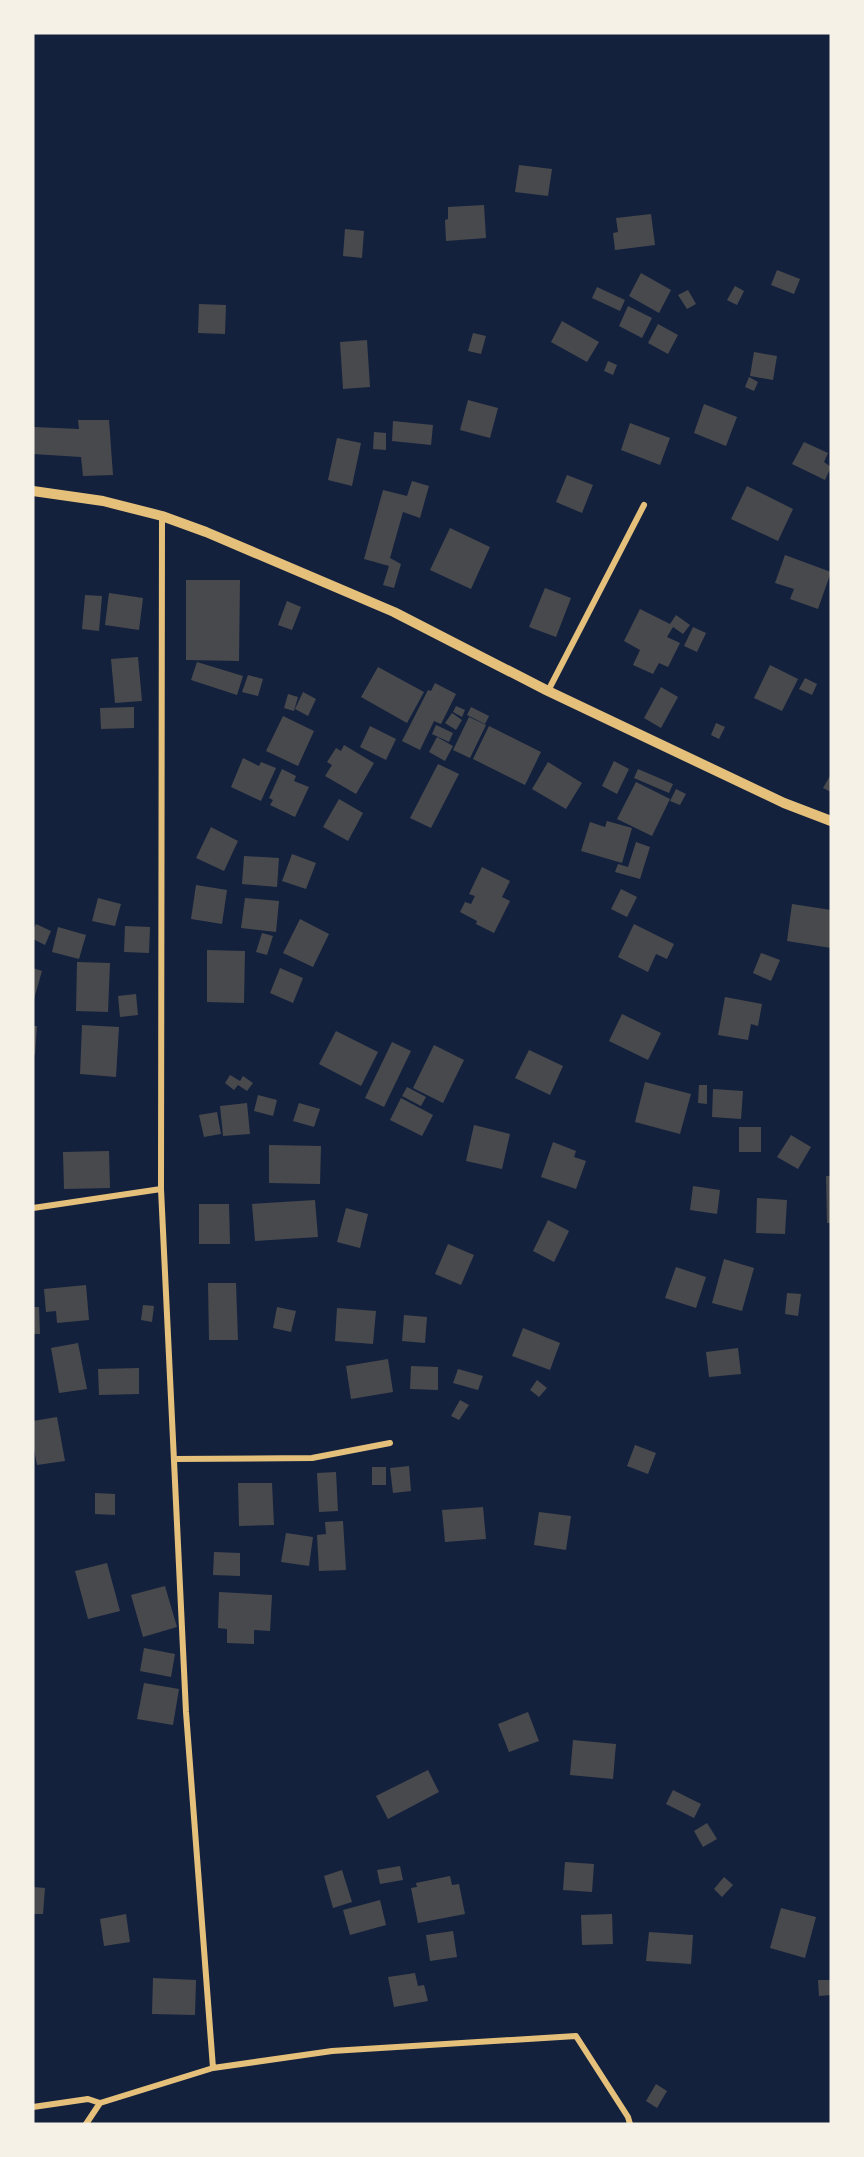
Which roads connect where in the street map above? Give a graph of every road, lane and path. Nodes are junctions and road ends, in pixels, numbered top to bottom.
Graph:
1 (33, 491) edge
2 (644, 505) dead end
3 (162, 516) junction
4 (548, 691) junction
5 (831, 821) edge
6 (161, 1189) junction
7 (33, 1208) edge
8 (390, 1443) dead end
9 (174, 1459) junction
10 (213, 2068) junction
11 (100, 2103) junction
12 (33, 2107) edge
13 (86, 2124) edge
14 (630, 2124) edge

1 - 3 street
2 - 4 street
3 - 4 street
3 - 6 street
4 - 5 street
6 - 7 street
6 - 9 street
8 - 9 street
9 - 10 street
10 - 11 street
10 - 14 street
11 - 12 street
11 - 13 street

